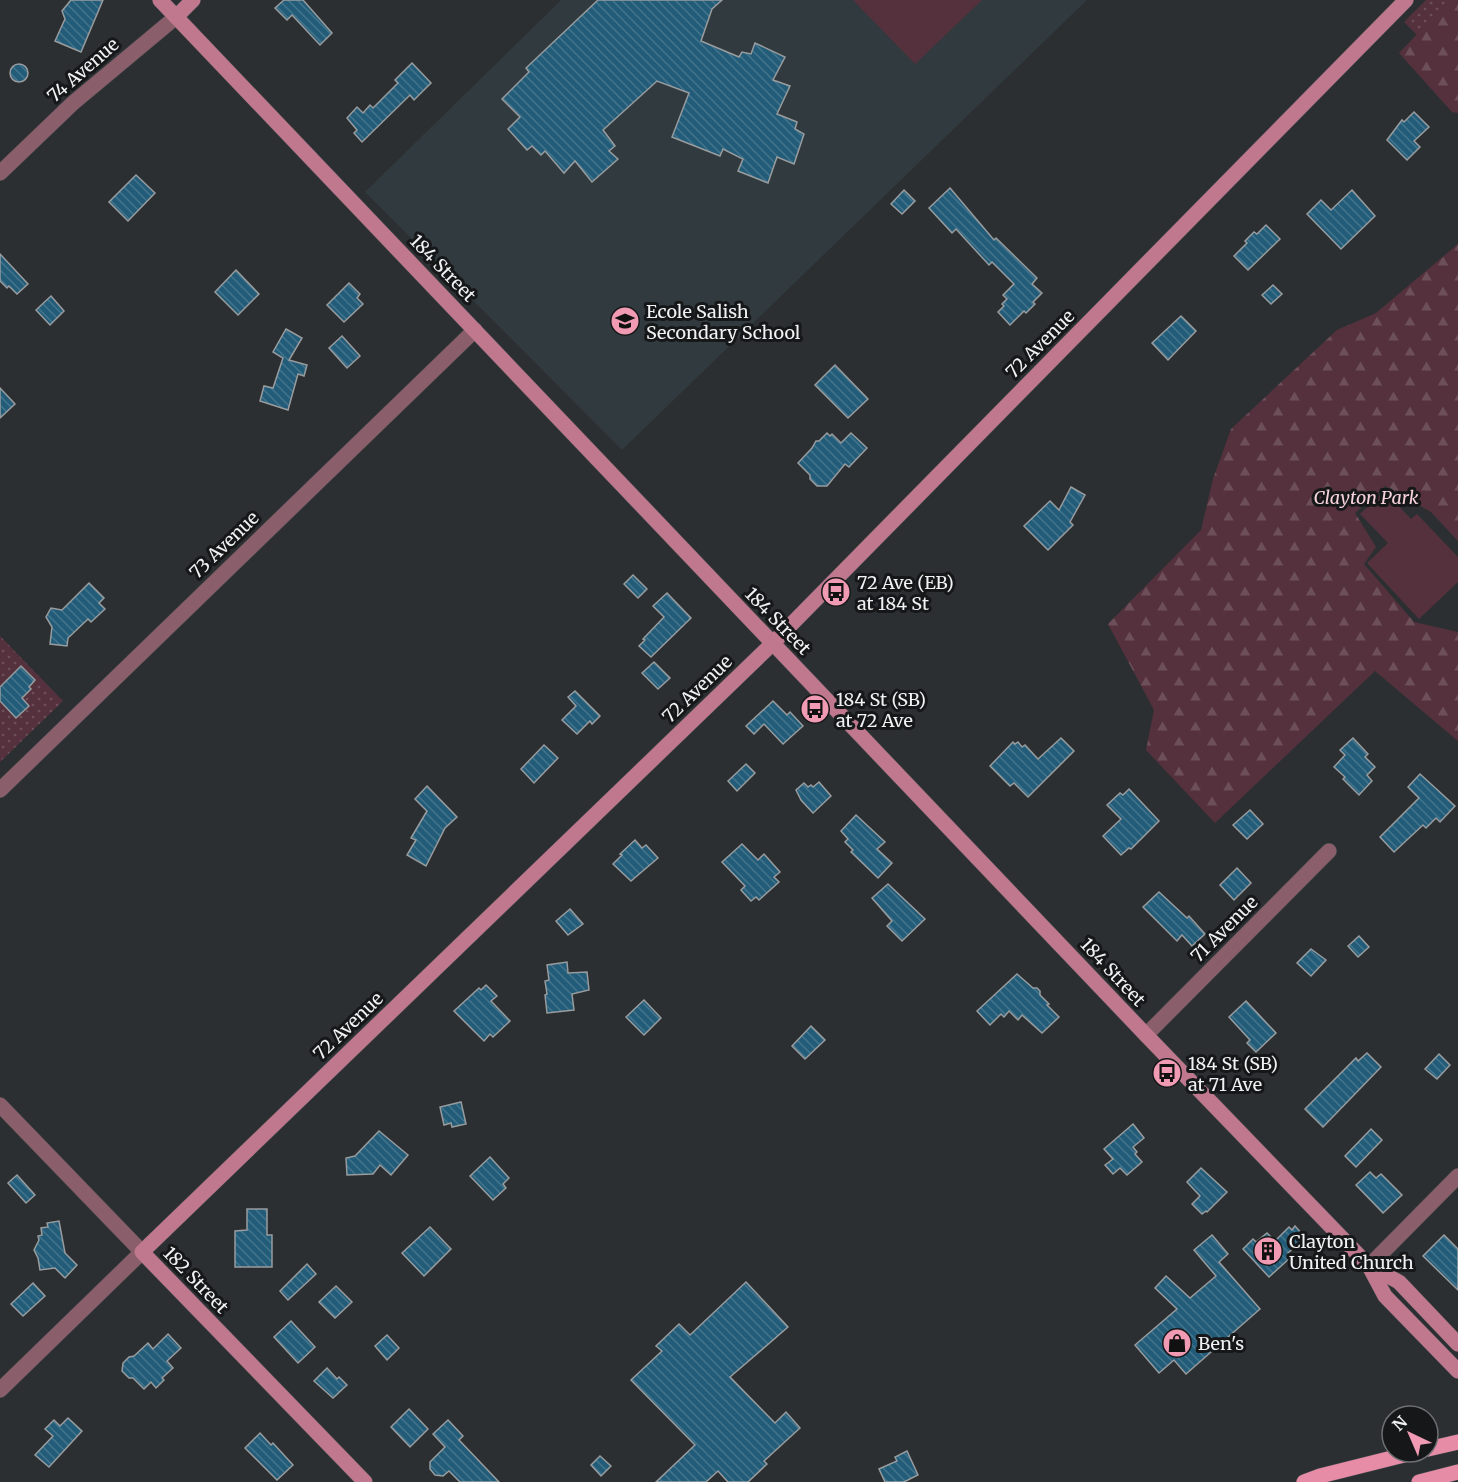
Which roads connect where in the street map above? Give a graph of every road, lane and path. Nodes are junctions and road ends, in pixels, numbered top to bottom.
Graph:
1 (160, 0) edge
2 (193, 0) edge
3 (1406, 0) edge
4 (176, 17) junction
5 (0, 173) edge
6 (475, 330) junction
7 (772, 644) junction
8 (0, 790) edge
9 (1329, 851) dead end
10 (1146, 1035) junction
11 (0, 1105) edge
12 (1458, 1176) edge
13 (142, 1252) junction
14 (1369, 1266) junction
15 (1458, 1344) edge
16 (1458, 1371) edge
17 (0, 1390) edge
18 (1457, 1440) edge
19 (1440, 1445) edge
20 (1380, 1461) edge
21 (1458, 1472) edge
22 (365, 1482) edge
23 (1304, 1482) edge
24 (1419, 1482) edge

1 - 4 main road, 184 Street
2 - 4 main road, 74 Avenue
3 - 7 main road, 72 Avenue
4 - 5 street, 74 Avenue
4 - 6 main road, 184 Street
6 - 7 main road, 184 Street
6 - 8 street, 73 Avenue
7 - 10 main road, 184 Street
7 - 13 main road, 72 Avenue
9 - 10 street, 71 Avenue
10 - 14 main road, 184 Street
11 - 13 street, 182 Street
12 - 14 street
13 - 17 street, 72 Avenue
13 - 22 main road, 182 Street
14 - 15 main road, 184 Street
14 - 16 main road, 184 Street
18 - 19 main road
20 - 23 main road
21 - 24 main road

